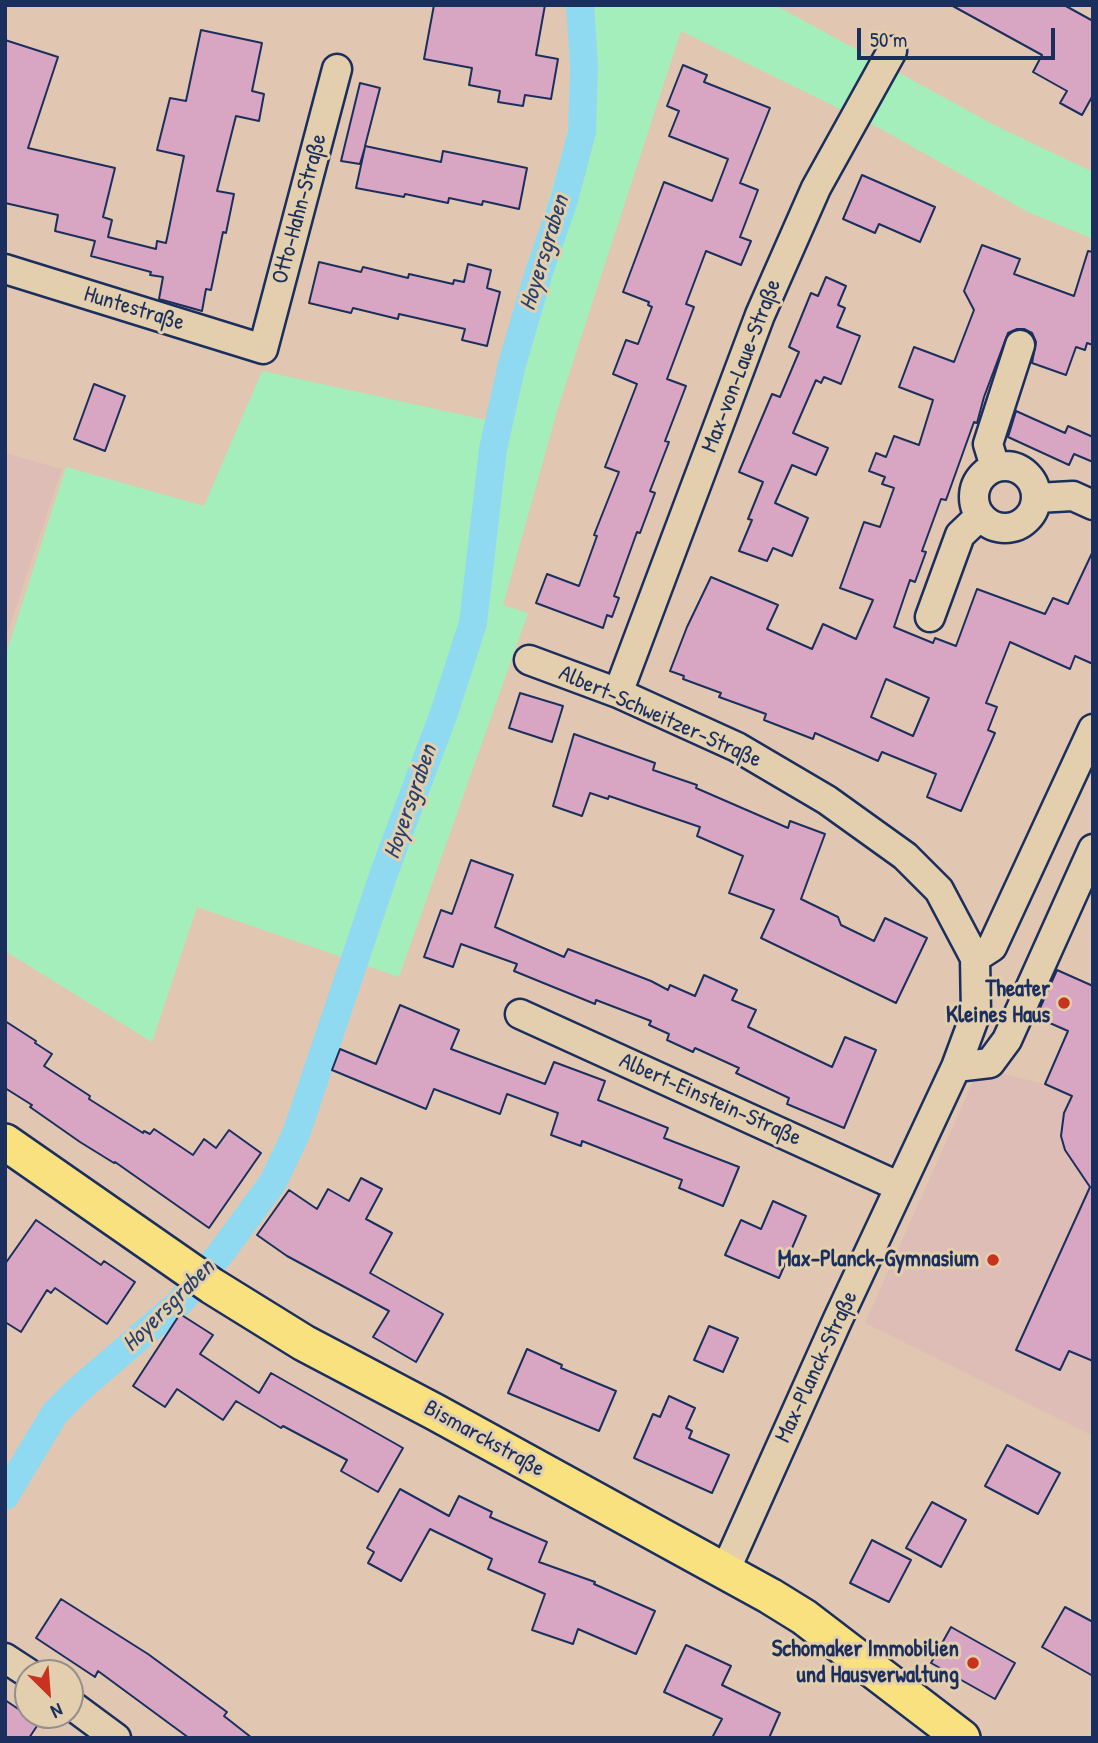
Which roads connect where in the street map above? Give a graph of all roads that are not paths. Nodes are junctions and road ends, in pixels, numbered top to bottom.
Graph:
1 (892, 51) dead end
2 (337, 69) dead end
3 (5, 269) edge
4 (1020, 345) dead end
5 (263, 349) joint
6 (995, 467) junction
7 (1037, 498) junction
8 (1093, 505) edge
9 (979, 516) junction
10 (930, 617) dead end
11 (529, 660) dead end
12 (618, 694) junction
13 (1093, 729) edge
14 (1093, 849) edge
15 (975, 958) junction
16 (520, 1014) dead end
17 (956, 1067) junction
18 (5, 1142) edge
19 (900, 1187) junction
20 (725, 1571) junction
21 (84, 1714) edge
22 (116, 1738) edge
23 (962, 1738) edge

1 - 12 street, Max-von-Laue-Straße
2 - 5 street, Otto-Hahn-Straße
3 - 5 street, Huntestraße
4 - 6 street
6 - 7 street
6 - 9 street
7 - 8 street
7 - 9 street
9 - 10 street
11 - 12 street, Albert-Schweitzer-Straße
12 - 15 street, Albert-Schweitzer-Straße
13 - 15 street
14 - 17 street
15 - 17 street, Albert-Schweitzer-Straße
16 - 19 street, Albert-Einstein-Straße
17 - 19 street, Max-Planck-Straße
18 - 20 main road, Bismarckstraße
19 - 20 street, Max-Planck-Straße
20 - 23 main road, Bismarckstraße
21 - 22 street

